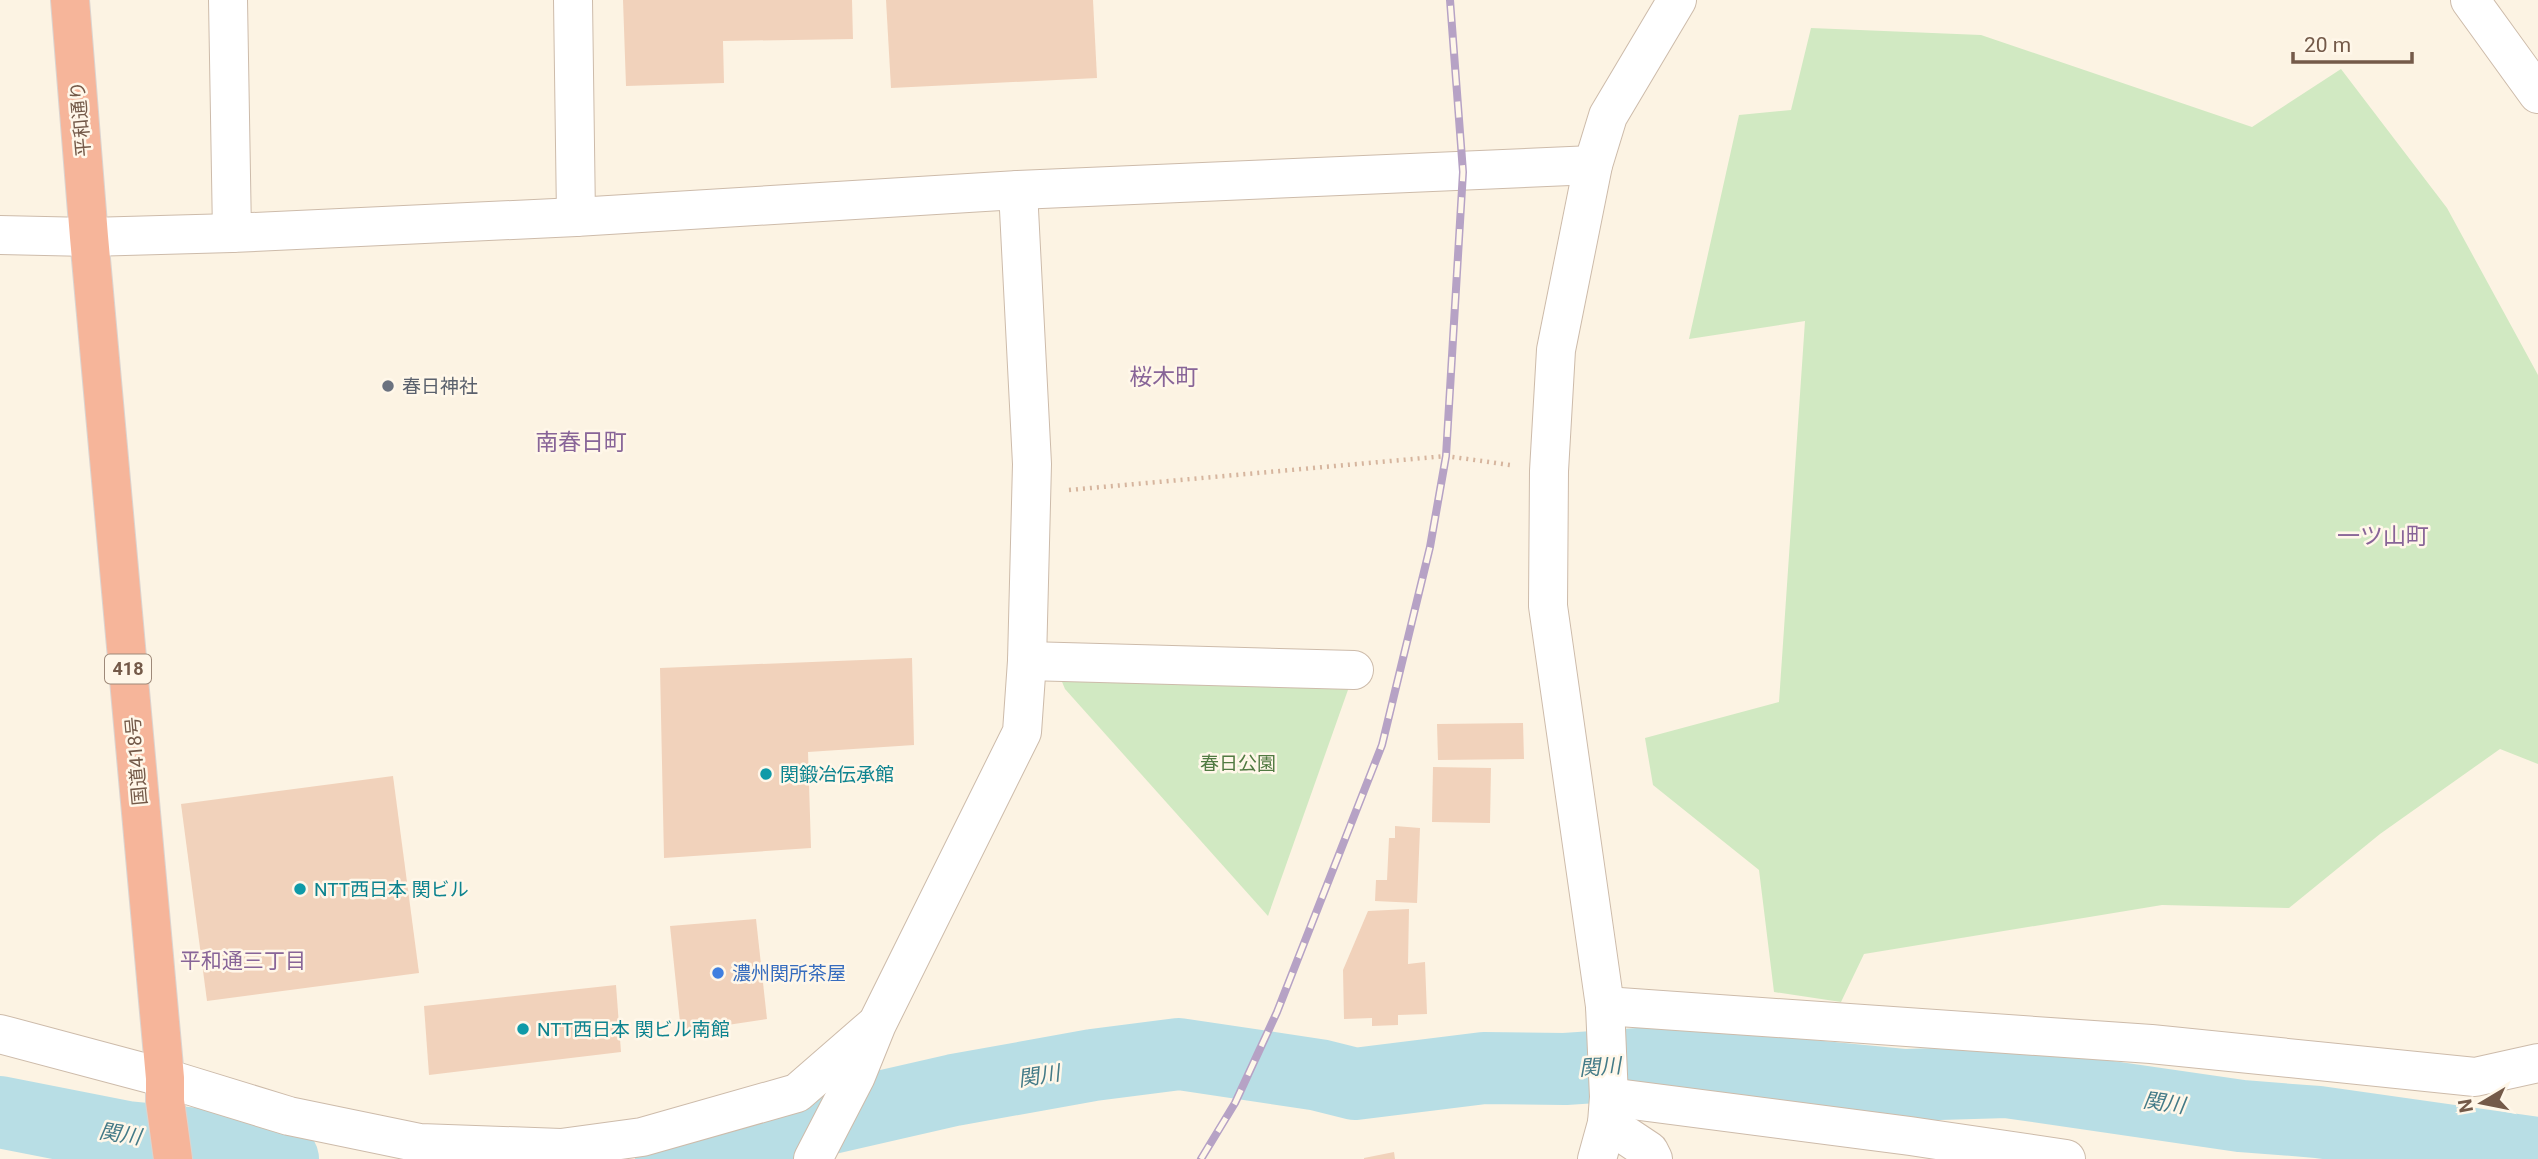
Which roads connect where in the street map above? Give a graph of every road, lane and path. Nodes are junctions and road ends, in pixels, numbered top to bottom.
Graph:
1 (70, 0) edge
2 (228, 0) edge
3 (573, 0) edge
4 (1677, 0) edge
5 (2470, 0) edge
6 (2538, 94) edge
7 (1593, 165) junction
8 (1018, 190) junction
9 (576, 218) junction
10 (232, 233) junction
11 (0, 235) edge
12 (89, 237) junction
13 (1549, 471) junction
14 (1031, 493) junction
15 (1027, 661) junction
16 (1354, 670) dead end
17 (1605, 1006) junction
18 (877, 1024) junction
19 (0, 1034) edge
20 (2538, 1063) edge
21 (165, 1089) junction
22 (1605, 1126) edge
23 (1914, 1147) edge
24 (173, 1159) edge
25 (813, 1159) edge
26 (1653, 1159) edge
27 (2066, 1159) edge

1 - 12 highway, 平和通り / 418
2 - 10 street
3 - 9 street
4 - 7 street
5 - 6 street
7 - 8 street
7 - 13 street
8 - 9 street
8 - 14 street
9 - 10 street
10 - 12 street
11 - 12 street
12 - 21 highway, 国道418号 / 418
13 - 14 path
13 - 17 street
14 - 15 street
15 - 16 street
15 - 18 street
17 - 20 street
17 - 22 street
18 - 21 street
18 - 25 street
19 - 21 street
21 - 24 highway, 国道418号 / 418
22 - 23 street
22 - 26 street
23 - 27 street

